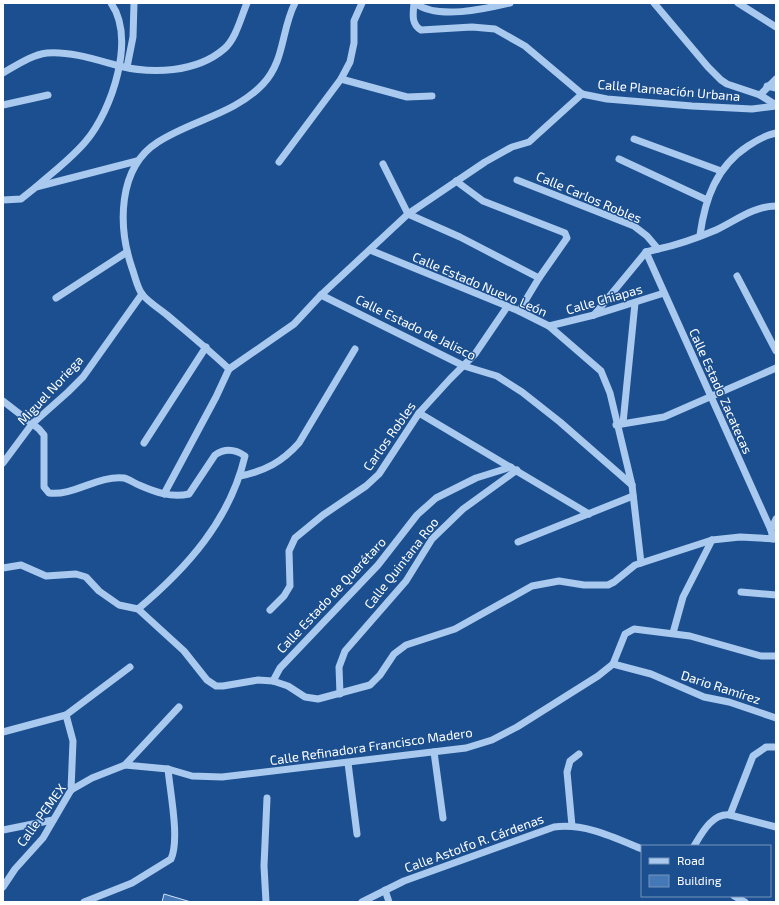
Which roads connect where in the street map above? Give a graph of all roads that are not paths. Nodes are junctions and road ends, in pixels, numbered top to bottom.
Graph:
1 (111, 3) edge
2 (134, 3) edge
3 (247, 3) edge
4 (295, 3) edge
5 (362, 3) edge
6 (414, 3) edge
7 (510, 3) edge
8 (654, 3) edge
9 (738, 3) edge
10 (776, 27) edge
11 (123, 66) junction
12 (3, 73) edge
13 (776, 78) edge
14 (341, 80) junction
15 (768, 86) junction
16 (776, 88) edge
17 (582, 94) junction
18 (48, 95) dead end
19 (760, 95) junction
20 (432, 96) dead end
21 (3, 105) edge
22 (776, 105) edge
23 (776, 133) edge
24 (634, 139) dead end
25 (619, 159) dead end
26 (137, 161) junction
27 (279, 162) dead end
28 (383, 164) dead end
29 (721, 171) junction
30 (517, 180) dead end
31 (456, 181) junction
32 (36, 187) junction
33 (3, 200) edge
34 (707, 200) junction
35 (776, 206) edge
36 (408, 214) junction
37 (700, 236) junction
38 (370, 250) junction
39 (658, 250) junction
40 (127, 252) junction
41 (646, 252) junction
42 (737, 276) dead end
43 (539, 278) junction
44 (664, 293) junction
45 (142, 294) junction
46 (321, 294) junction
47 (56, 298) dead end
48 (635, 303) junction
49 (507, 307) junction
50 (520, 311) junction
51 (594, 315) junction
52 (549, 326) junction
53 (206, 347) junction
54 (355, 349) dead end
55 (776, 351) edge
56 (464, 366) junction
57 (776, 368) edge
58 (229, 369) junction
59 (711, 397) junction
60 (3, 401) edge
61 (419, 413) junction
62 (32, 424) junction
63 (620, 424) junction
64 (144, 443) dead end
65 (3, 463) edge
66 (514, 469) junction
67 (240, 476) junction
68 (632, 485) junction
69 (164, 494) junction
70 (633, 496) junction
71 (589, 514) junction
72 (776, 519) edge
73 (771, 530) junction
74 (775, 539) edge
75 (712, 540) junction
76 (518, 542) dead end
77 (641, 563) junction
78 (3, 568) edge
79 (741, 592) dead end
80 (776, 595) edge
81 (138, 609) junction
82 (270, 610) dead end
83 (673, 633) junction
84 (776, 656) edge
85 (613, 664) junction
86 (130, 668) dead end
87 (273, 681) junction
88 (340, 694) junction
89 (179, 707) dead end
90 (66, 715) junction
91 (776, 718) edge
92 (3, 732) edge
93 (776, 747) edge
94 (434, 752) junction
95 (579, 754) dead end
96 (348, 763) junction
97 (125, 765) junction
98 (168, 769) junction
99 (71, 790) junction
100 (267, 798) dead end
101 (730, 815) junction
102 (443, 818) dead end
103 (53, 820) junction
104 (572, 826) junction
105 (776, 827) edge
106 (3, 830) edge
107 (357, 834) dead end
108 (695, 845) edge
109 (641, 849) edge
110 (3, 887) edge
111 (385, 890) junction
112 (736, 897) edge
113 (84, 902) edge
114 (266, 902) edge
115 (362, 902) edge
116 (389, 902) edge
117 (745, 902) edge

1 - 11 street
2 - 11 street
3 - 11 street
4 - 26 street
5 - 14 street
6 - 7 street
6 - 17 street, Calle Planeación Urbana
8 - 19 street
9 - 10 street
11 - 12 street
11 - 32 street
13 - 15 street
14 - 20 street
14 - 27 street
15 - 16 street
15 - 19 street
17 - 22 street, Calle Planeación Urbana
17 - 31 street
18 - 21 street
19 - 22 street
23 - 29 street
24 - 29 street
25 - 34 street
26 - 32 street
26 - 40 street
28 - 36 street
29 - 34 street
30 - 39 street, Calle Carlos Robles
31 - 36 street
31 - 43 street
32 - 33 street
34 - 37 street
35 - 37 street
36 - 38 street
36 - 43 street
37 - 39 street
38 - 46 street
38 - 49 street, Calle Estado Nuevo León
39 - 41 street
40 - 45 street
40 - 47 street
41 - 44 street, Calle Estado Zacatecas
41 - 51 street
42 - 55 street
43 - 50 street
44 - 48 street, Calle Chiapas
44 - 59 street, Calle Estado Zacatecas
45 - 53 street
45 - 62 street, Miguel Noriega
46 - 56 street, Calle Estado de Jalisco
46 - 58 street
48 - 51 street, Calle Chiapas
48 - 63 street
49 - 50 street, Calle Estado Nuevo León
49 - 56 street, Carlos Robles
50 - 52 street, Calle Estado Nuevo León
51 - 52 street, Calle Chiapas
52 - 63 street, Calle Estado Nuevo León
53 - 58 street
53 - 64 street
54 - 67 street
56 - 61 street, Carlos Robles
56 - 68 street, Calle Estado de Jalisco
57 - 59 street
58 - 69 street
59 - 63 street
59 - 73 street, Calle Estado Zacatecas
60 - 62 street
61 - 66 street
61 - 82 street, Carlos Robles
62 - 65 street, Miguel Noriega
62 - 69 street
63 - 68 street, Calle Estado Nuevo León
66 - 71 street
66 - 87 street, Calle Estado de Querétaro
66 - 88 street, Calle Quintana Roo
67 - 69 street
67 - 81 street
68 - 70 street, Calle Estado Nuevo León
70 - 71 street
70 - 77 street, Calle Estado Nuevo León
71 - 76 street
72 - 73 street
73 - 74 street, Calle Estado Zacatecas
74 - 75 street
75 - 77 street
75 - 83 street
77 - 88 street
78 - 81 street
79 - 80 street
81 - 87 street
83 - 84 street
83 - 85 street, Calle Refinadora Francisco Madero
85 - 91 street, Dario Ramírez
85 - 94 street, Calle Refinadora Francisco Madero
86 - 90 street
87 - 88 street
89 - 97 street, Calle PEMEX
90 - 92 street
90 - 99 street
93 - 101 street
94 - 96 street, Calle Refinadora Francisco Madero
94 - 102 street
95 - 104 street
96 - 98 street, Calle Refinadora Francisco Madero
96 - 107 street
97 - 98 street, Calle Refinadora Francisco Madero
97 - 99 street, Calle PEMEX
98 - 113 street
99 - 103 street, Calle PEMEX
100 - 114 street
101 - 105 street
101 - 108 street
103 - 106 street
103 - 110 street, Calle PEMEX
104 - 109 street, Calle Astolfo R. Cárdenas
104 - 111 street, Calle Astolfo R. Cárdenas
111 - 115 street, Calle Astolfo R. Cárdenas
111 - 116 street
112 - 117 street

